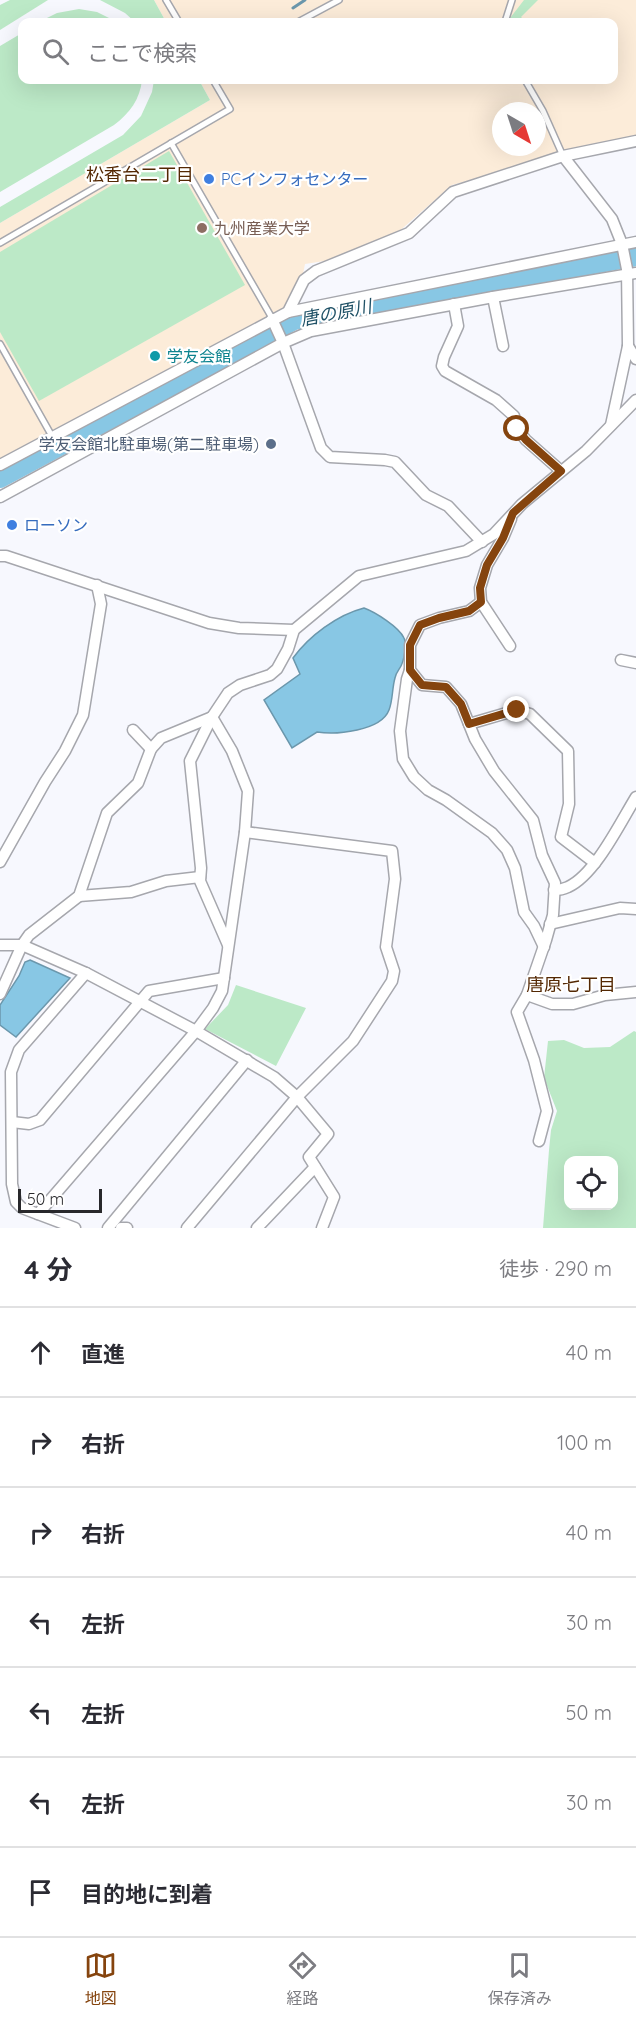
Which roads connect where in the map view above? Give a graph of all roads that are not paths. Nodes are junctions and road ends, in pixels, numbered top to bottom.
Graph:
1 (166, 0) edge
2 (339, 0) edge
3 (512, 0) edge
4 (177, 18) edge
5 (305, 18) edge
6 (506, 18) edge
7 (215, 84) edge
8 (527, 84) edge
9 (636, 141) edge
10 (171, 143) junction
11 (563, 156) junction
12 (636, 242) edge
13 (0, 243) edge
14 (622, 248) junction
15 (630, 272) edge
16 (493, 297) junction
17 (454, 304) junction
18 (288, 312) junction
19 (272, 319) junction
20 (0, 344) edge
21 (283, 344) junction
22 (502, 346) dead end
23 (628, 346) junction
24 (636, 359) edge
25 (636, 400) edge
26 (610, 428) junction
27 (53, 438) junction
28 (0, 465) edge
29 (561, 471) junction
30 (0, 497) edge
31 (513, 513) junction
32 (482, 542) junction
33 (0, 556) edge
34 (97, 585) junction
35 (481, 602) junction
36 (294, 630) junction
37 (510, 646) dead end
38 (621, 660) dead end
39 (636, 663) edge
40 (410, 670) junction
41 (212, 717) junction
42 (469, 724) junction
43 (133, 730) dead end
44 (151, 749) junction
45 (636, 798) edge
46 (245, 832) junction
47 (0, 862) edge
48 (595, 863) junction
49 (200, 877) junction
50 (554, 890) junction
51 (79, 896) junction
52 (636, 909) edge
53 (550, 924) junction
54 (0, 945) edge
55 (22, 945) junction
56 (228, 945) junction
57 (544, 947) junction
58 (86, 973) junction
59 (224, 978) junction
60 (636, 992) edge
61 (0, 994) edge
62 (528, 995) junction
63 (140, 1002) junction
64 (196, 1031) junction
65 (247, 1060) junction
66 (297, 1097) junction
67 (12, 1122) junction
68 (539, 1141) dead end
69 (315, 1167) junction
70 (38, 1214) junction
71 (75, 1228) edge
72 (108, 1228) edge
73 (121, 1228) edge
74 (127, 1228) edge
75 (186, 1228) edge
76 (257, 1228) edge
77 (322, 1228) edge

1 - 4 lane
2 - 5 lane
3 - 6 lane
7 - 10 lane
8 - 11 lane
9 - 11 street
10 - 13 lane
10 - 19 lane
11 - 14 street
11 - 18 street
12 - 14 street
14 - 15 street
14 - 18 street
15 - 16 street
15 - 23 street
16 - 17 street
16 - 22 street
17 - 21 street
17 - 29 street
18 - 19 street
19 - 21 street
19 - 27 street
20 - 27 lane
21 - 30 street
21 - 32 street
23 - 24 street
23 - 26 street
25 - 26 street
26 - 29 street
27 - 28 street
29 - 31 street
31 - 32 street
31 - 35 street
32 - 36 street
33 - 34 street
34 - 36 street
34 - 47 street
35 - 37 street
35 - 40 street
36 - 41 street
38 - 39 street
40 - 42 street
40 - 57 street
41 - 44 street
41 - 46 street
41 - 49 street
42 - 48 street
42 - 50 street
43 - 44 street
44 - 51 street
45 - 48 street
46 - 56 street
46 - 66 street
48 - 50 street
49 - 51 street
49 - 56 street
50 - 53 street
51 - 55 street
52 - 53 street
53 - 57 street
54 - 55 street
55 - 58 street
55 - 61 street
56 - 59 street
57 - 62 street
58 - 63 street
58 - 67 street
59 - 63 street
59 - 64 street
60 - 62 street
62 - 68 street
63 - 64 street
63 - 67 street
64 - 65 street
64 - 70 street
65 - 66 street
65 - 72 street
66 - 69 street
66 - 75 street
67 - 70 street
69 - 76 street
69 - 77 street
70 - 71 street
73 - 74 street

